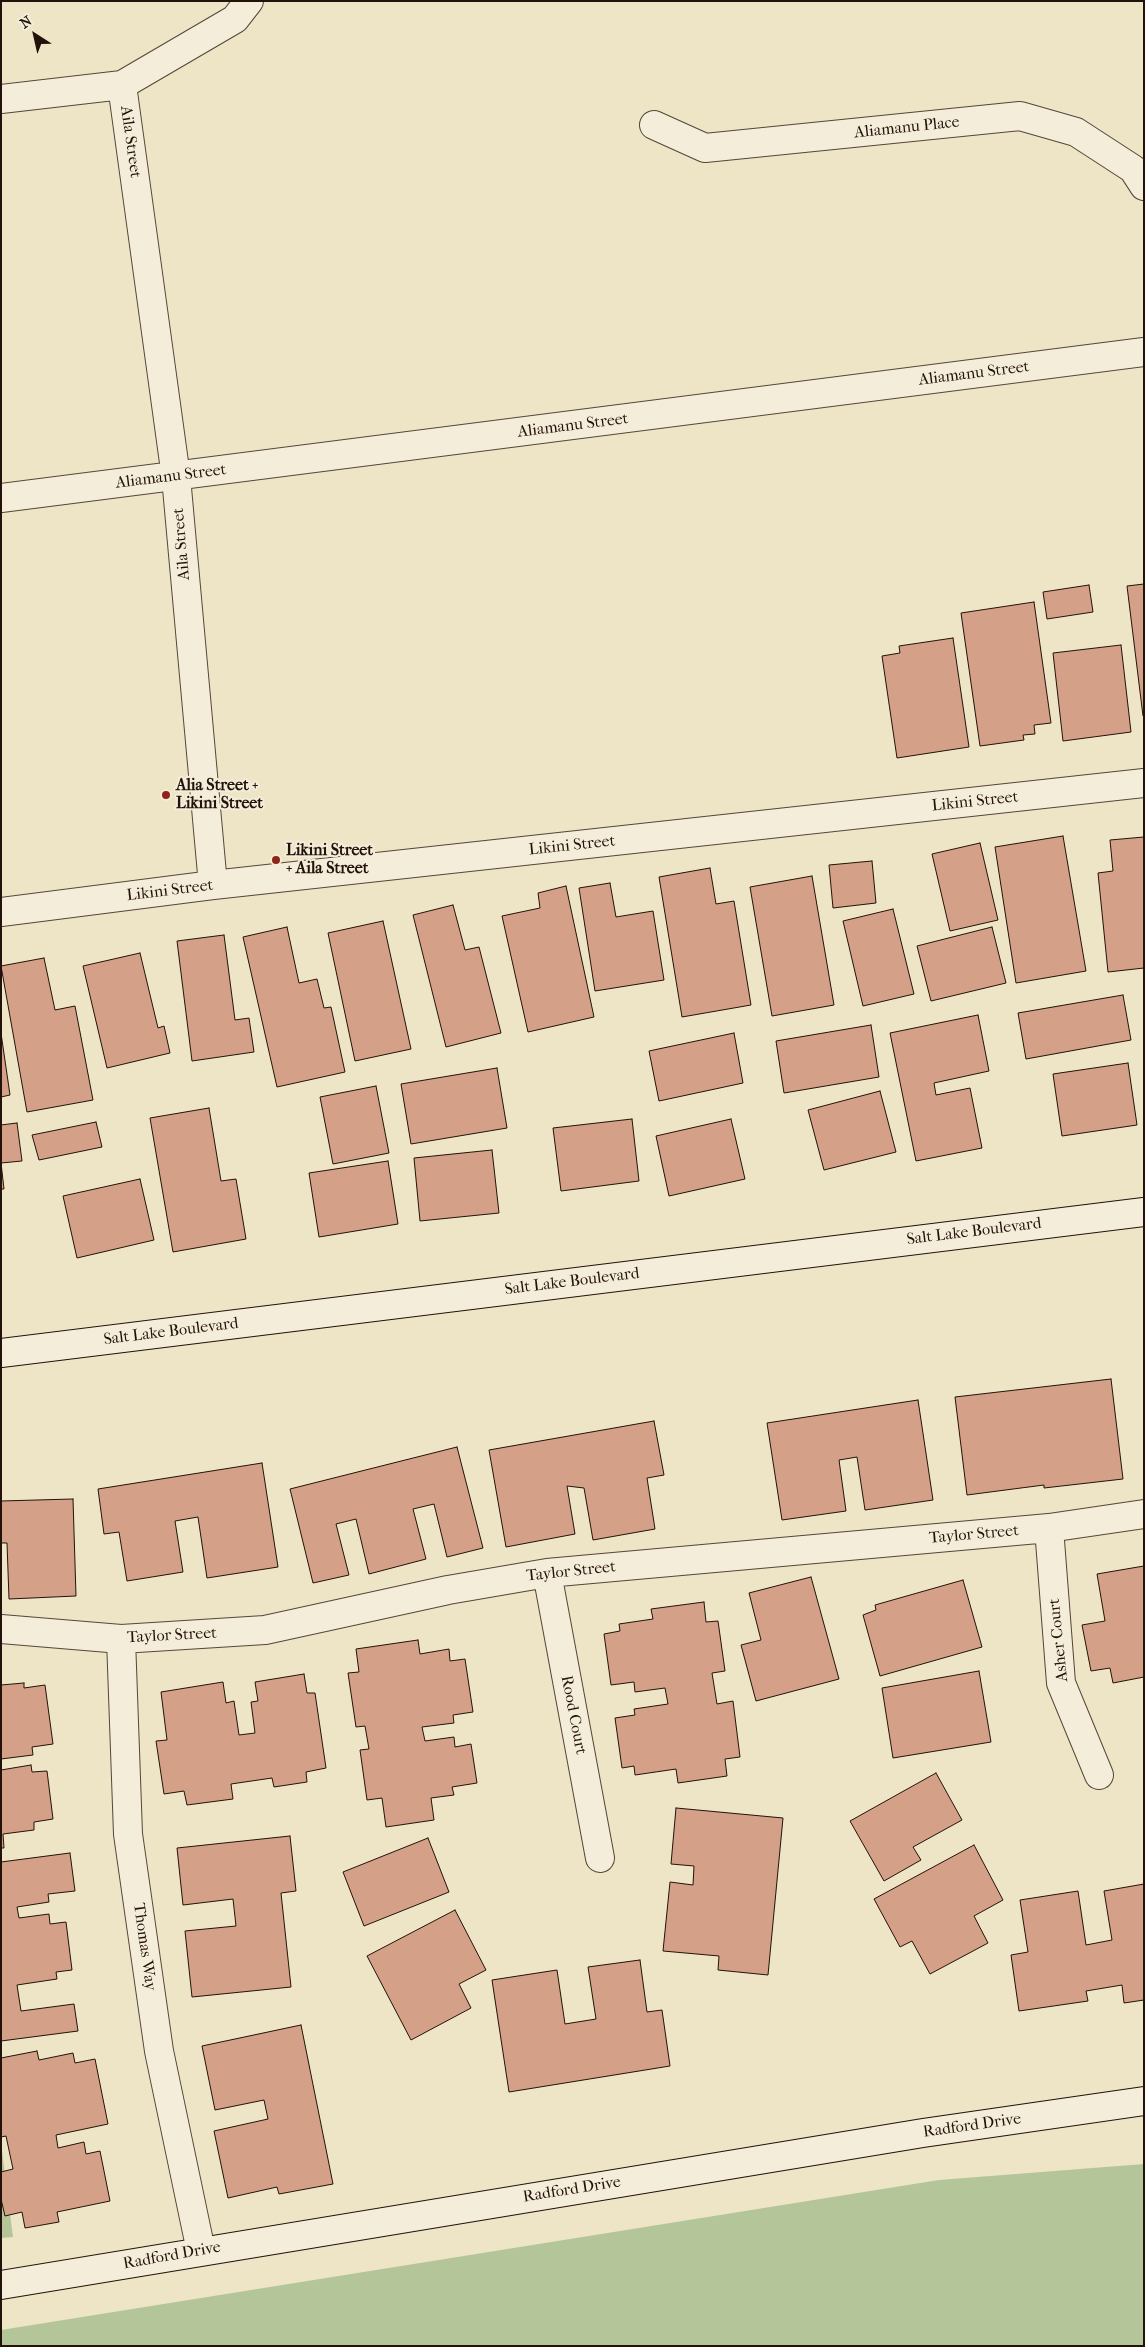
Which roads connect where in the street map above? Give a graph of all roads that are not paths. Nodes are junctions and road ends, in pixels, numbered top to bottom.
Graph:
1 (249, 1) edge
2 (122, 85) junction
3 (1, 98) edge
4 (654, 125) dead end
5 (1144, 186) edge
6 (1144, 352) edge
7 (176, 477) junction
8 (1, 498) edge
9 (1144, 783) edge
10 (213, 885) junction
11 (1, 912) edge
12 (1144, 1212) edge
13 (1, 1353) edge
14 (1144, 1514) edge
15 (1049, 1528) junction
16 (547, 1573) junction
17 (1, 1629) edge
18 (121, 1639) junction
19 (1099, 1775) dead end
20 (600, 1858) dead end
21 (1144, 2101) edge
22 (201, 2251) junction
23 (1, 2285) edge

1 - 2 street
2 - 3 street
2 - 7 street, Aila Street
4 - 5 street, Aliamanu Place
6 - 7 street, Aliamanu Street
7 - 8 street, Aliamanu Street
7 - 10 street, Aila Street
9 - 10 street, Likini Street
10 - 11 street, Likini Street
12 - 13 street, Salt Lake Boulevard
14 - 15 street, Taylor Street
15 - 16 street, Taylor Street
15 - 19 street, Asher Court
16 - 18 street, Taylor Street
16 - 20 street, Rood Court
17 - 18 street, Taylor Street
18 - 22 street, Thomas Way
21 - 22 street, Radford Drive
22 - 23 street, Radford Drive

